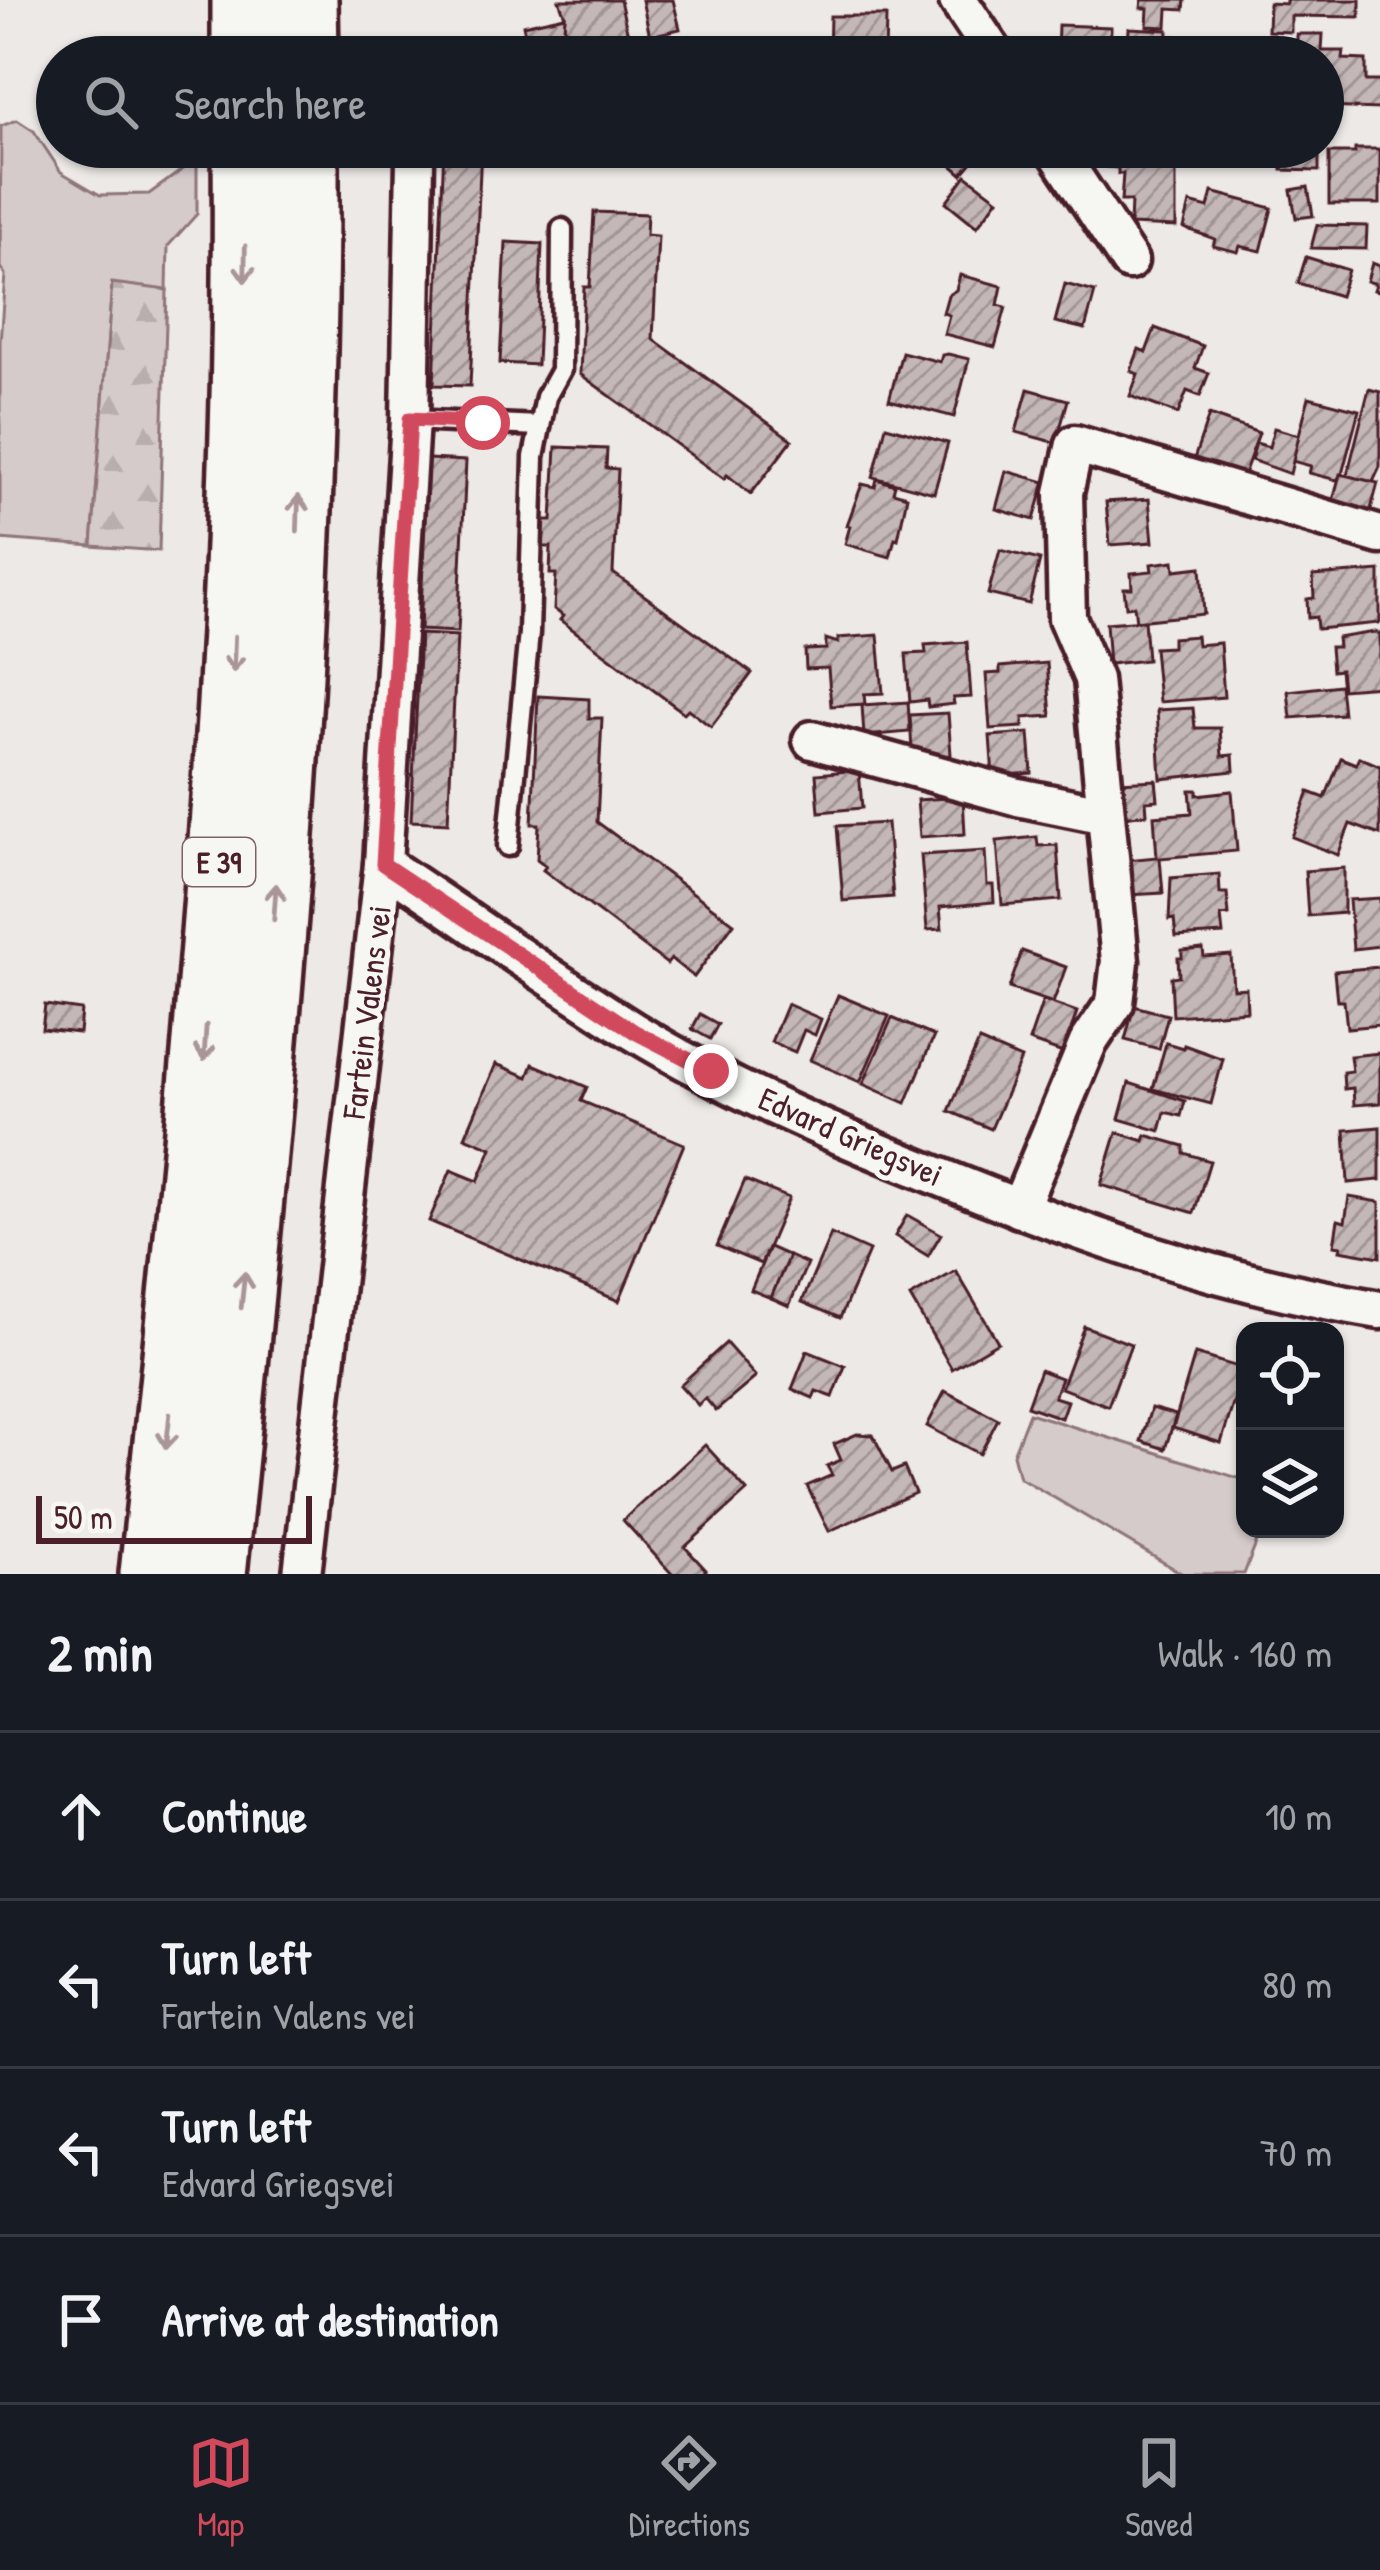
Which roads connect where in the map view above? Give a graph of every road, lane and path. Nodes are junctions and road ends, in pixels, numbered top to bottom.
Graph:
1 (244, 0) edge
2 (305, 0) edge
3 (958, 0) edge
4 (244, 36) edge
5 (305, 36) edge
6 (981, 36) edge
7 (245, 168) edge
8 (306, 168) edge
9 (415, 168) edge
10 (1068, 168) edge
11 (562, 229) dead end
12 (1129, 261) dead end
13 (410, 419) junction
14 (540, 426) junction
15 (1380, 535) edge
16 (812, 740) dead end
17 (1106, 815) junction
18 (508, 846) dead end
19 (383, 864) junction
20 (1018, 1209) junction
21 (1380, 1310) edge
22 (152, 1574) edge
23 (214, 1574) edge
24 (302, 1574) edge

1 - 4 highway
2 - 5 highway
3 - 6 street
7 -> 22 highway, E 39
23 -> 8 highway, E 39
9 - 13 street, Fartein Valens vei
10 - 12 street
11 - 14 lane
13 - 14 lane
13 - 19 street, Fartein Valens vei
14 - 18 lane
15 - 17 street
16 - 17 street
17 - 20 street
19 - 20 street, Edvard Griegsvei
19 - 24 street, Fartein Valens vei
20 - 21 street, Edvard Griegsvei

